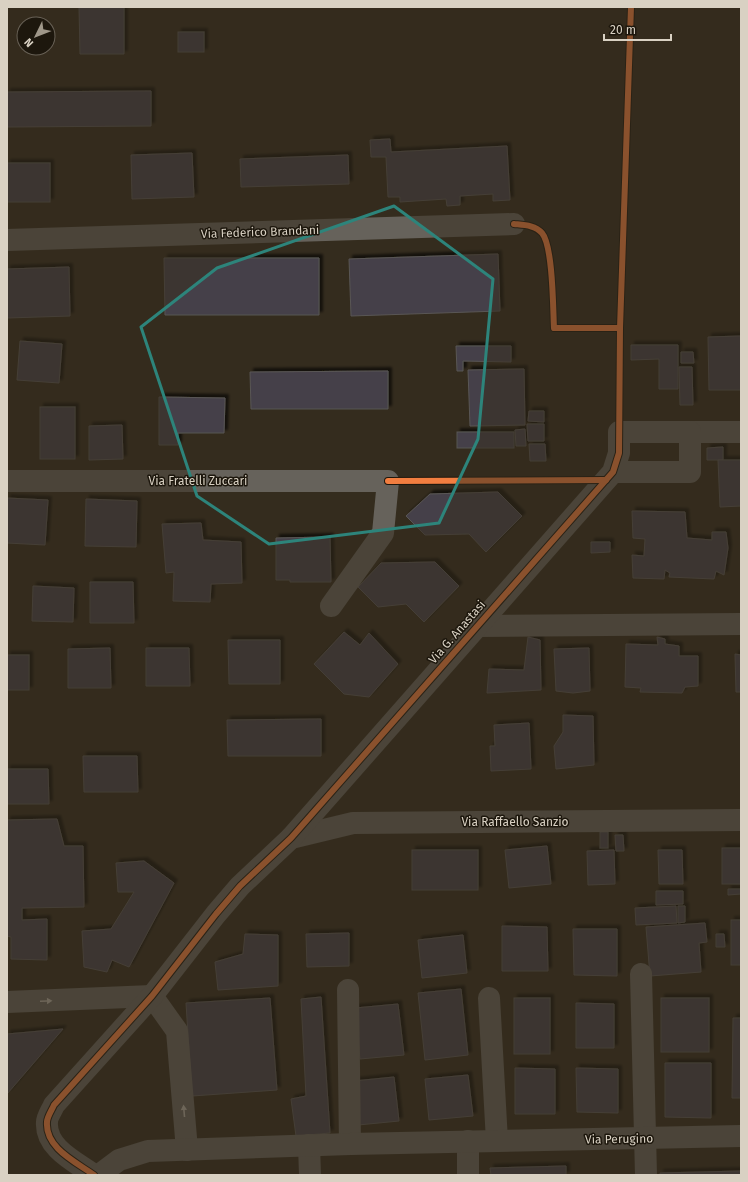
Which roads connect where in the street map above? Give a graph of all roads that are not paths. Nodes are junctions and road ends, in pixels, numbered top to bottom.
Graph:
1 (514, 224) dead end
2 (7, 240) edge
3 (690, 432) junction
4 (741, 432) edge
5 (613, 472) junction
6 (7, 481) edge
7 (331, 606) dead end
8 (741, 624) edge
9 (477, 626) junction
10 (741, 820) edge
11 (291, 838) junction
12 (641, 974) dead end
13 (348, 990) dead end
14 (152, 996) junction
15 (489, 998) dead end
16 (7, 1002) edge
17 (741, 1136) edge
18 (646, 1138) junction
19 (468, 1141) junction
20 (497, 1141) junction
21 (350, 1144) junction
22 (309, 1145) junction
23 (187, 1150) junction
24 (94, 1175) edge
25 (100, 1175) edge
26 (310, 1175) edge
27 (468, 1175) edge
28 (646, 1175) edge

1 - 2 street, Via Federico Brandani
3 - 4 street
3 - 5 street, Via G. Anastasi
3 - 5 street
5 - 9 street, Via G. Anastasi
6 - 7 street, Via Fratelli Zuccari
8 - 9 street
9 - 11 street, Via G. Anastasi
10 - 11 street, Via Raffaello Sanzio
11 - 14 street, Via G. Anastasi
12 - 18 street
13 - 21 street
16 -> 14 street
23 -> 14 street
14 - 24 street, Via G. Anastasi
15 - 20 street
17 - 18 street, Via Perugino
18 - 20 street, Via Perugino
18 - 28 street
19 - 20 street, Via Perugino
19 - 21 street, Via Perugino
19 - 27 street
21 - 22 street, Via Perugino
22 - 23 street, Via Perugino
22 - 26 street
23 - 25 street, Via Perugino

